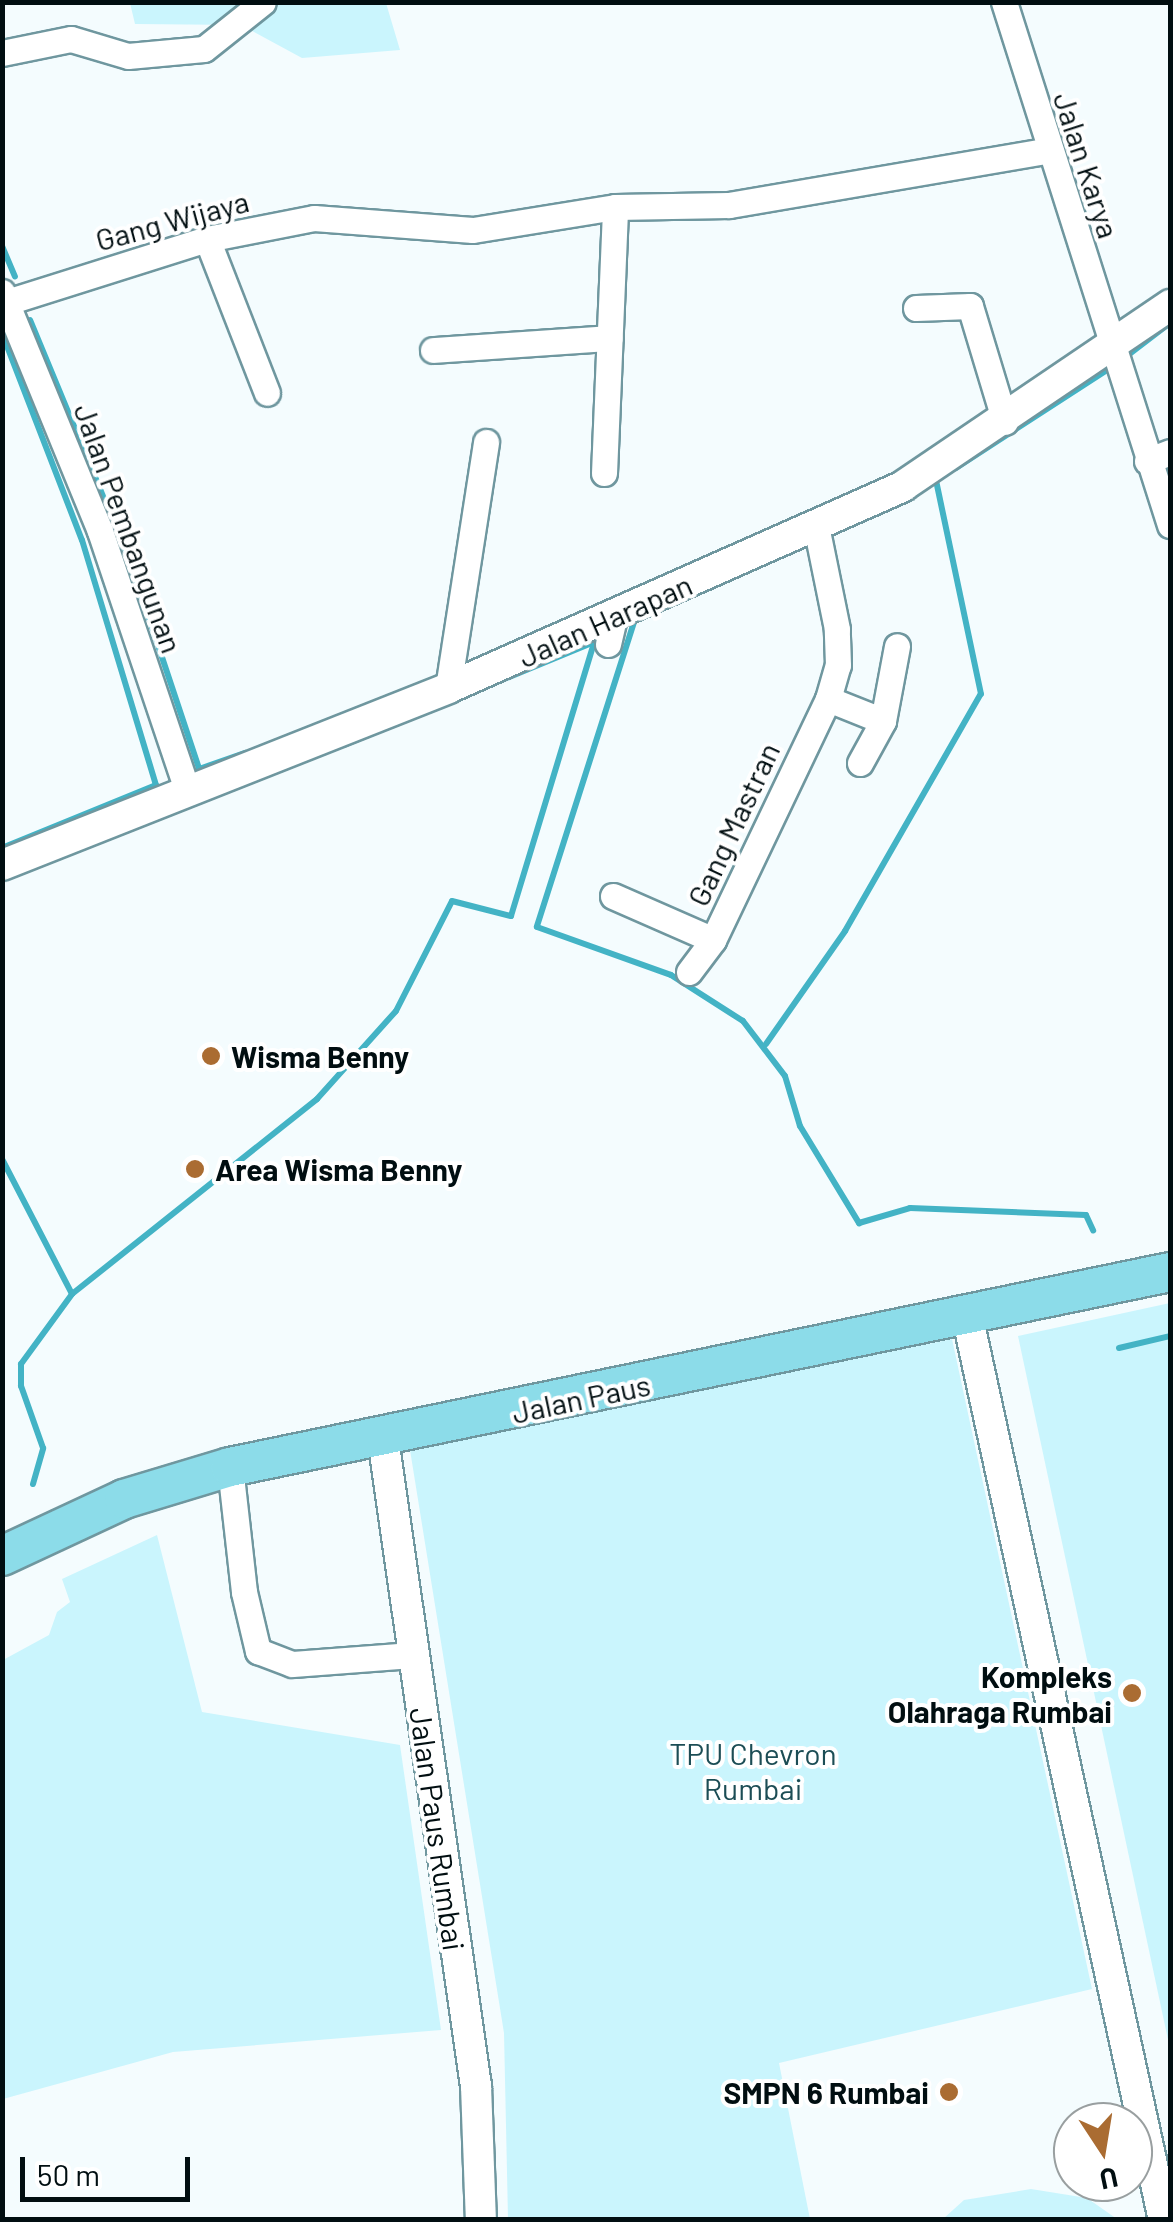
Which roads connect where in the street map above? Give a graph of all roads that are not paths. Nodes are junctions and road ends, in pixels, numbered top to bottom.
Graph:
1 (262, 2) edge
2 (1004, 2) edge
3 (2, 53) edge
4 (1046, 151) junction
5 (615, 207) junction
6 (206, 239) junction
7 (11, 298) edge
8 (1170, 305) edge
9 (916, 308) dead end
10 (610, 338) junction
11 (1115, 349) junction
12 (432, 350) dead end
13 (267, 393) dead end
14 (1004, 422) junction
15 (486, 442) dead end
16 (1159, 457) edge
17 (604, 472) dead end
18 (1170, 524) edge
19 (816, 526) junction
20 (896, 646) dead end
21 (448, 688) junction
22 (828, 699) junction
23 (883, 720) junction
24 (860, 763) dead end
25 (186, 789) junction
26 (2, 865) edge
27 (614, 896) dead end
28 (713, 940) junction
29 (689, 972) dead end
30 (1170, 1255) edge
31 (1170, 1272) edge
32 (966, 1307) junction
33 (383, 1439) junction
34 (230, 1468) junction
35 (2, 1532) edge
36 (2, 1556) edge
37 (413, 1655) junction
38 (481, 2220) edge
39 (1164, 2220) edge

1 - 3 street
2 - 4 street, Jalan Karya
4 - 5 street, Gang Wijaya
4 - 11 street, Jalan Karya
5 - 6 street, Gang Wijaya
5 - 10 street
6 - 7 street, Gang Wijaya
6 - 13 street
7 - 25 street, Jalan Pembangunan
8 - 11 street, Jalan Harapan
9 - 14 street
10 - 12 street
10 - 17 street
11 - 14 street, Jalan Harapan
11 - 16 street, Jalan Karya
14 - 19 street, Jalan Harapan
15 - 21 street
16 - 18 street, Jalan Karya
19 - 21 street, Jalan Harapan
19 - 22 street, Gang Mastran
20 - 23 street
21 - 25 street, Jalan Harapan
22 - 23 street
22 - 28 street, Gang Mastran
23 - 24 street
25 - 26 street, Jalan Harapan
27 - 28 street
28 - 29 street, Gang Mastran
30 - 32 main road, Jalan Paus
31 - 32 main road, Jalan Paus
32 - 33 main road, Jalan Paus
32 - 35 main road, Jalan Paus
32 - 39 street
33 - 34 main road, Jalan Paus
33 - 37 street, Jalan Paus Rumbai
34 - 36 main road, Jalan Paus
34 - 37 street
37 - 38 street, Jalan Paus Rumbai

